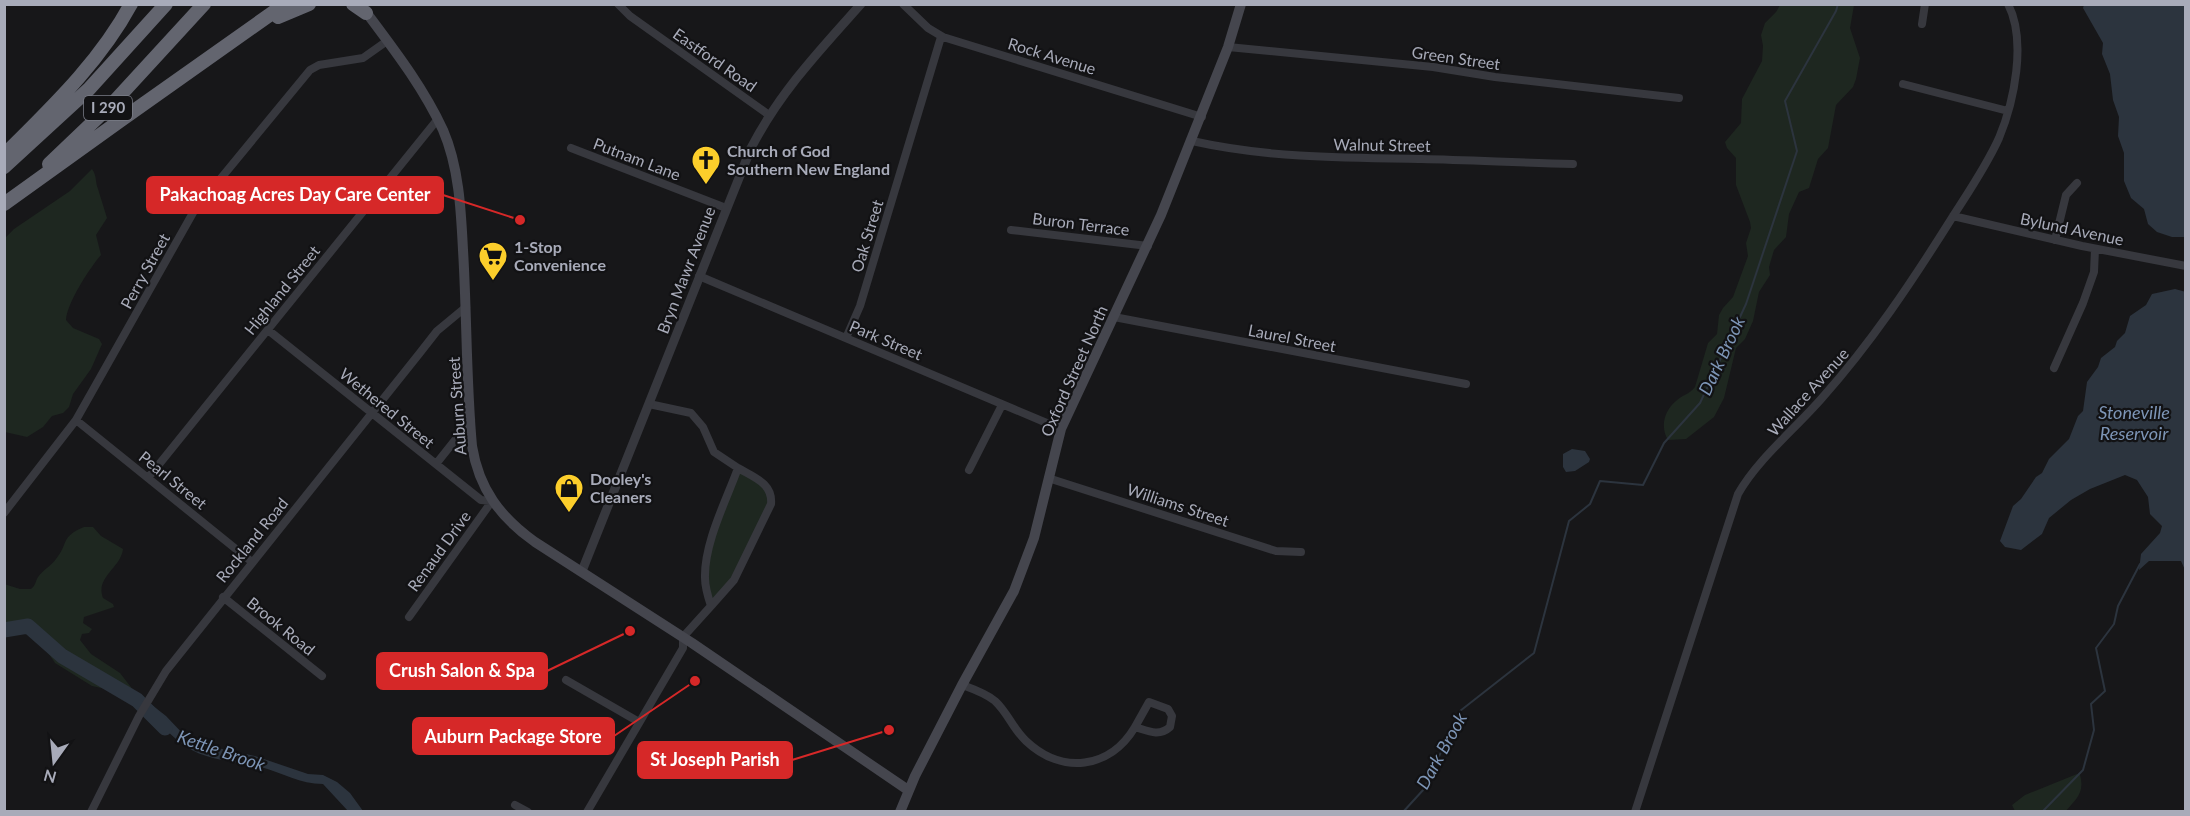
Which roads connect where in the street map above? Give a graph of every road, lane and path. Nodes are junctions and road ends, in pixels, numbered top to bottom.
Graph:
1 (131, 4) edge
2 (166, 4) edge
3 (204, 4) edge
4 (285, 4) edge
5 (309, 4) edge
6 (353, 4) edge
7 (618, 4) edge
8 (861, 4) edge
9 (903, 4) edge
10 (1241, 4) edge
11 (1925, 4) edge
12 (2008, 4) edge
13 (363, 7) edge
14 (1922, 24) dead end
15 (246, 32) junction
16 (941, 37) junction
17 (387, 41) junction
18 (1228, 47) junction
19 (1903, 84) dead end
20 (1679, 98) dead end
21 (2007, 111) junction
22 (769, 115) junction
23 (1202, 117) junction
24 (437, 120) junction
25 (1192, 141) junction
26 (571, 148) dead end
27 (4, 155) edge
28 (1573, 165) dead end
29 (4, 167) edge
30 (2077, 183) dead end
31 (4, 204) edge
32 (726, 208) junction
33 (1953, 216) junction
34 (1011, 230) dead end
35 (2055, 240) junction
36 (1148, 246) junction
37 (2095, 249) junction
38 (2186, 266) edge
39 (699, 276) junction
40 (466, 307) junction
41 (1114, 317) junction
42 (268, 330) junction
43 (846, 338) junction
44 (2054, 368) dead end
45 (1466, 384) dead end
46 (649, 404) junction
47 (1002, 405) junction
48 (371, 413) junction
49 (76, 420) junction
50 (471, 420) junction
51 (1061, 429) junction
52 (436, 464) junction
53 (738, 468) junction
54 (969, 470) dead end
55 (148, 478) junction
56 (1048, 478) junction
57 (492, 501) junction
58 (4, 513) edge
59 (1301, 552) dead end
60 (252, 562) junction
61 (582, 571) junction
62 (223, 597) junction
63 (711, 606) junction
64 (409, 617) dead end
65 (683, 637) junction
66 (322, 676) dead end
67 (566, 680) dead end
68 (962, 685) junction
69 (639, 722) junction
70 (1136, 727) junction
71 (908, 790) junction
72 (515, 805) dead end
73 (91, 812) edge
74 (528, 812) edge
75 (587, 812) edge
76 (900, 812) edge
77 (1635, 812) edge

1 - 27 highway
2 - 29 highway, I 290
3 - 31 highway, I 290
4 - 15 highway
5 - 15 highway
6 - 13 highway
7 - 22 street, Eastford Road
8 - 22 street, Bryn Mawr Avenue
9 - 16 street, Rock Avenue
10 - 18 main road, Oxford Street North
11 - 14 street
12 - 21 street, Wallace Avenue
13 - 17 main road, Auburn Street
15 - 31 highway
16 - 23 street, Rock Avenue
16 - 43 street, Oak Street
17 - 24 main road, Auburn Street
17 - 49 street, Perry Street
18 - 20 street, Green Street
18 - 23 main road, Oxford Street North
19 - 21 street
21 - 33 street, Wallace Avenue
22 - 32 street, Bryn Mawr Avenue
23 - 25 main road, Oxford Street North
24 - 40 main road, Auburn Street
24 - 42 street, Highland Street
25 - 28 street, Walnut Street
25 - 36 main road, Oxford Street North
26 - 32 street, Putnam Lane
30 - 35 street
32 - 39 street, Bryn Mawr Avenue
33 - 35 street, Bylund Avenue
33 - 77 street, Wallace Avenue
34 - 36 street, Buron Terrace
35 - 37 street, Bylund Avenue
36 - 41 main road, Oxford Street North
37 - 38 street, Bylund Avenue
37 - 44 street
39 - 43 street, Park Street
39 - 46 street, Bryn Mawr Avenue
40 - 48 street, Rockland Road
40 - 50 main road, Auburn Street
41 - 45 street, Laurel Street
41 - 51 main road, Oxford Street North
42 - 48 street, Wethered Street
42 - 55 street, Highland Street
43 - 47 street, Park Street
46 - 53 street
46 - 61 street, Bryn Mawr Avenue
47 - 51 street, Park Street
47 - 54 street
48 - 52 street, Wethered Street
48 - 60 street, Rockland Road
49 - 55 street, Pearl Street
49 - 58 street, Perry Street
50 - 52 street
50 - 57 main road, Auburn Street
51 - 56 main road, Oxford Street North
52 - 57 street, Wethered Street
53 - 63 street
53 - 63 street
55 - 60 street, Pearl Street
56 - 59 street, Williams Street
56 - 68 main road, Oxford Street North
57 - 61 main road, Auburn Street
57 - 64 street, Renaud Drive
60 - 62 street, Rockland Road
61 - 65 main road, Auburn Street
62 - 66 street, Brook Road
62 - 73 street, Rockland Road
63 - 65 street
65 - 69 street
65 - 71 main road, Auburn Street
67 - 69 street
68 - 70 street
68 - 71 main road, Oxford Street North
69 - 75 street
70 - 70 street
71 - 76 main road, Oxford Street North
72 - 74 street

